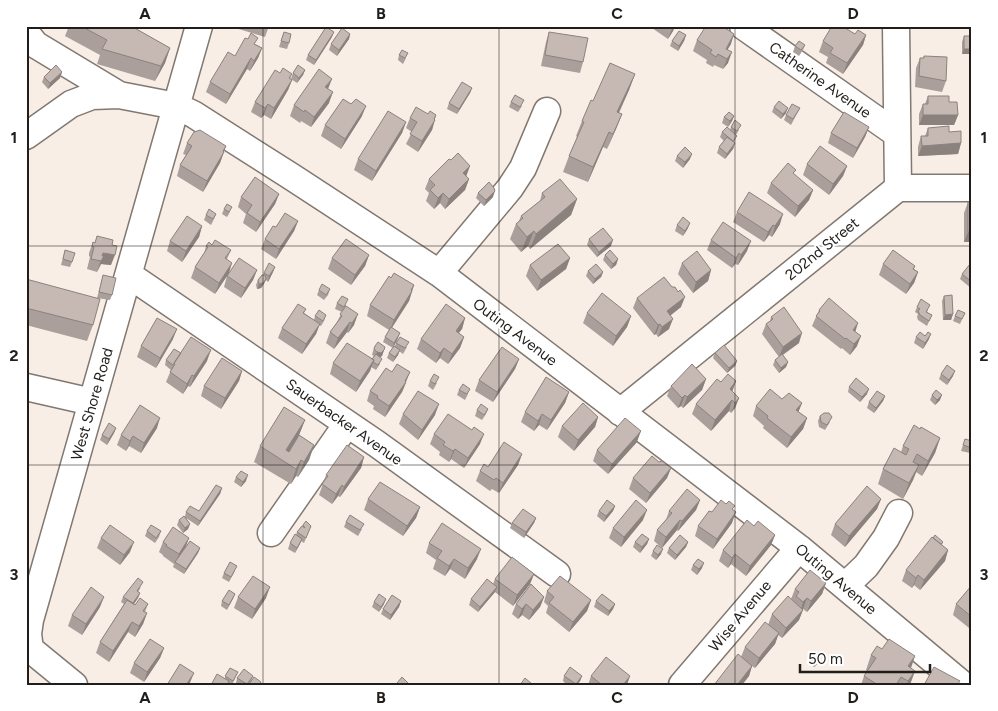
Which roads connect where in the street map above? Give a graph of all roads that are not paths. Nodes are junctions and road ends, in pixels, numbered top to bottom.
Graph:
1 (199, 26) edge
2 (743, 26) edge
3 (896, 26) edge
4 (26, 33) edge
5 (119, 95) junction
6 (176, 106) junction
7 (547, 111) dead end
8 (897, 134) junction
9 (26, 136) edge
10 (898, 188) junction
11 (972, 188) edge
12 (439, 273) junction
13 (129, 275) junction
14 (90, 308) edge
15 (117, 315) junction
16 (26, 388) edge
17 (92, 402) junction
18 (620, 412) junction
19 (348, 424) junction
20 (899, 513) dead end
21 (271, 533) dead end
22 (799, 548) junction
23 (557, 574) dead end
24 (33, 586) edge
25 (845, 586) junction
26 (74, 685) edge
27 (682, 685) edge
28 (963, 685) edge

1 - 6 street, West Shore Road
2 - 8 street, Catherine Avenue
3 - 8 street
4 - 5 street
5 - 6 street, Outing Avenue
5 - 9 street, Outing Avenue
6 - 12 street, Outing Avenue
6 - 13 street, West Shore Road
7 - 12 street
8 - 10 street
10 - 11 street
10 - 18 street, 202nd Street
12 - 18 street, Outing Avenue
13 - 15 street, West Shore Road
13 - 19 street, Sauerbacker Avenue
14 - 15 street
15 - 17 street, West Shore Road
16 - 17 street
17 - 24 street, West Shore Road
18 - 22 street, Outing Avenue
19 - 21 street
19 - 23 street, Sauerbacker Avenue
20 - 25 street
22 - 25 street, Outing Avenue
22 - 27 street, Wise Avenue
24 - 26 street, West Shore Road
25 - 28 street, Outing Avenue

